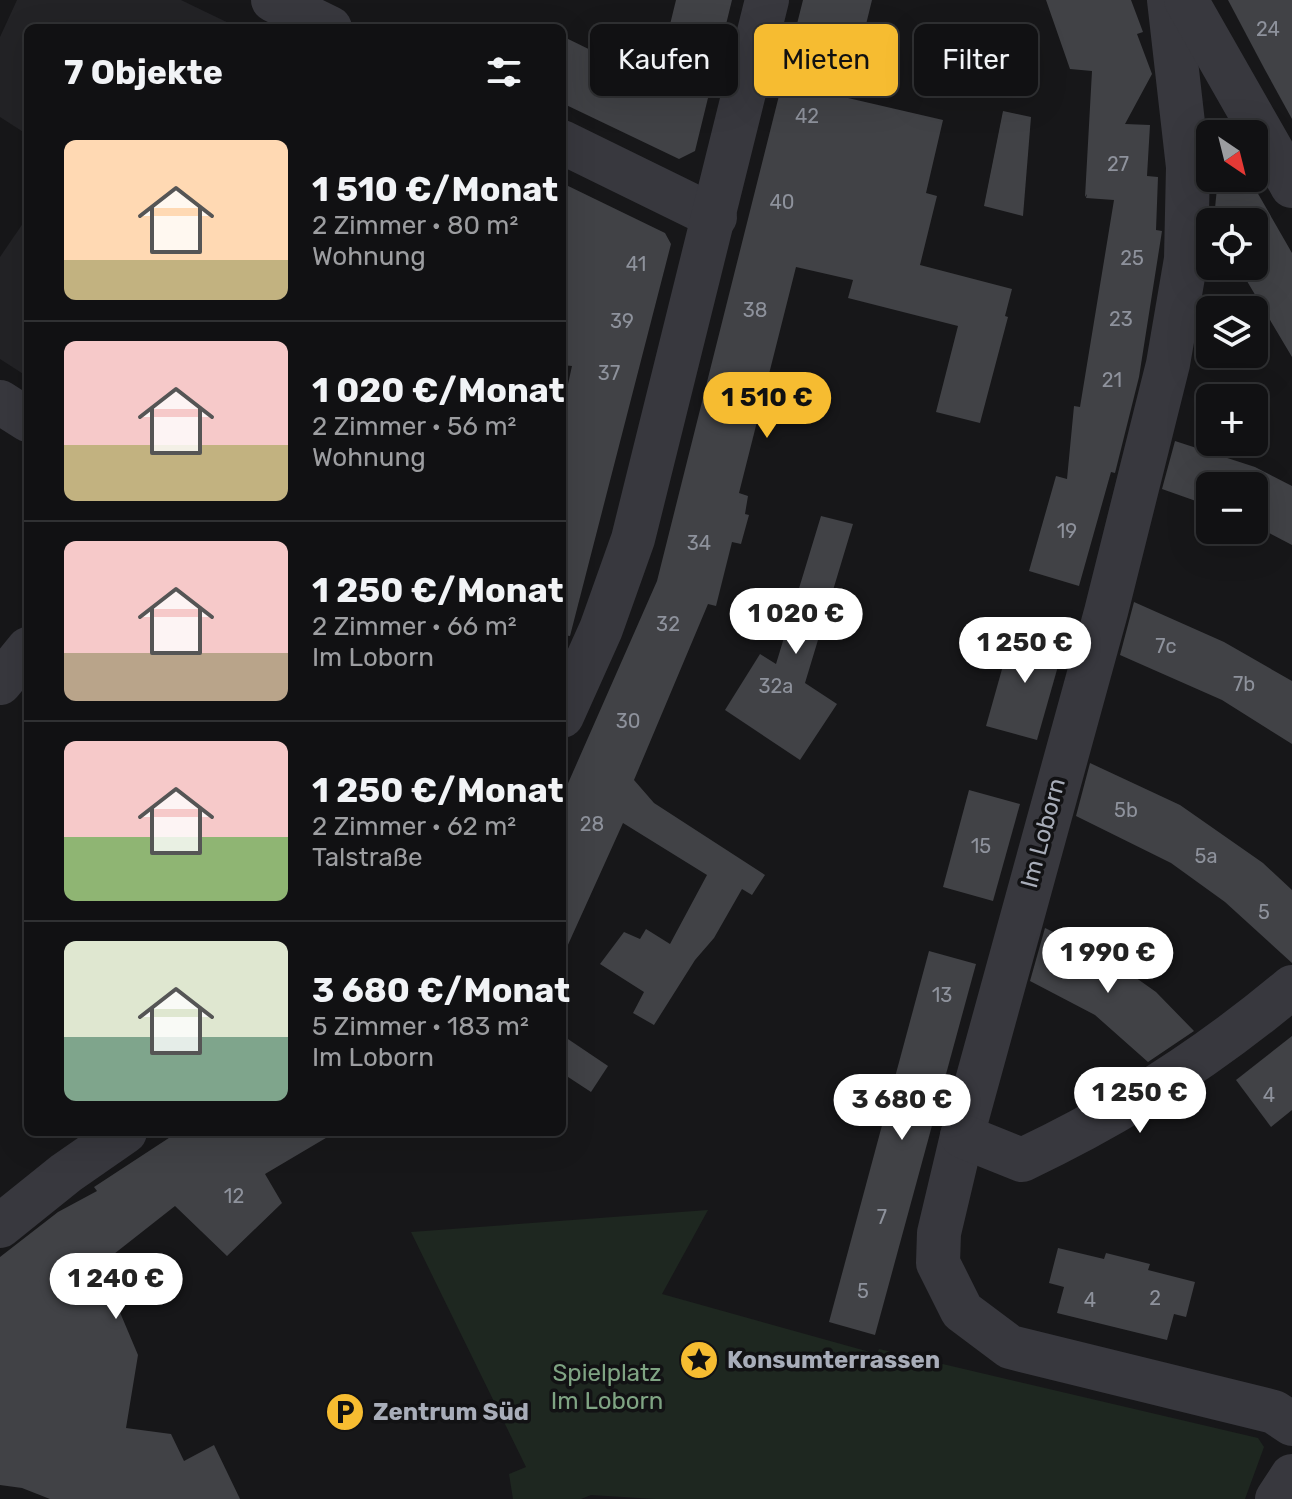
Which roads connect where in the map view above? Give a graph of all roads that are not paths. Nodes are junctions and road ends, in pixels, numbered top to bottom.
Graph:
1 (273, 0) edge
2 (767, 0) edge
3 (1169, 0) edge
4 (1186, 0) edge
5 (322, 24) edge
6 (566, 144) edge
7 (1292, 186) edge
8 (715, 217) junction
9 (0, 402) edge
10 (24, 417) edge
11 (24, 654) edge
12 (0, 683) edge
13 (566, 707) edge
14 (1292, 987) edge
15 (119, 1136) edge
16 (962, 1136) junction
17 (0, 1226) edge
18 (1292, 1424) edge
19 (1292, 1476) edge
20 (1277, 1499) edge

1 - 5 street
2 - 8 street
3 - 16 street, Im Loborn
4 - 7 street
6 - 8 street
8 - 13 street
9 - 10 street
11 - 12 street
14 - 16 street
15 - 17 street
16 - 18 street, Im Loborn
19 - 20 street

